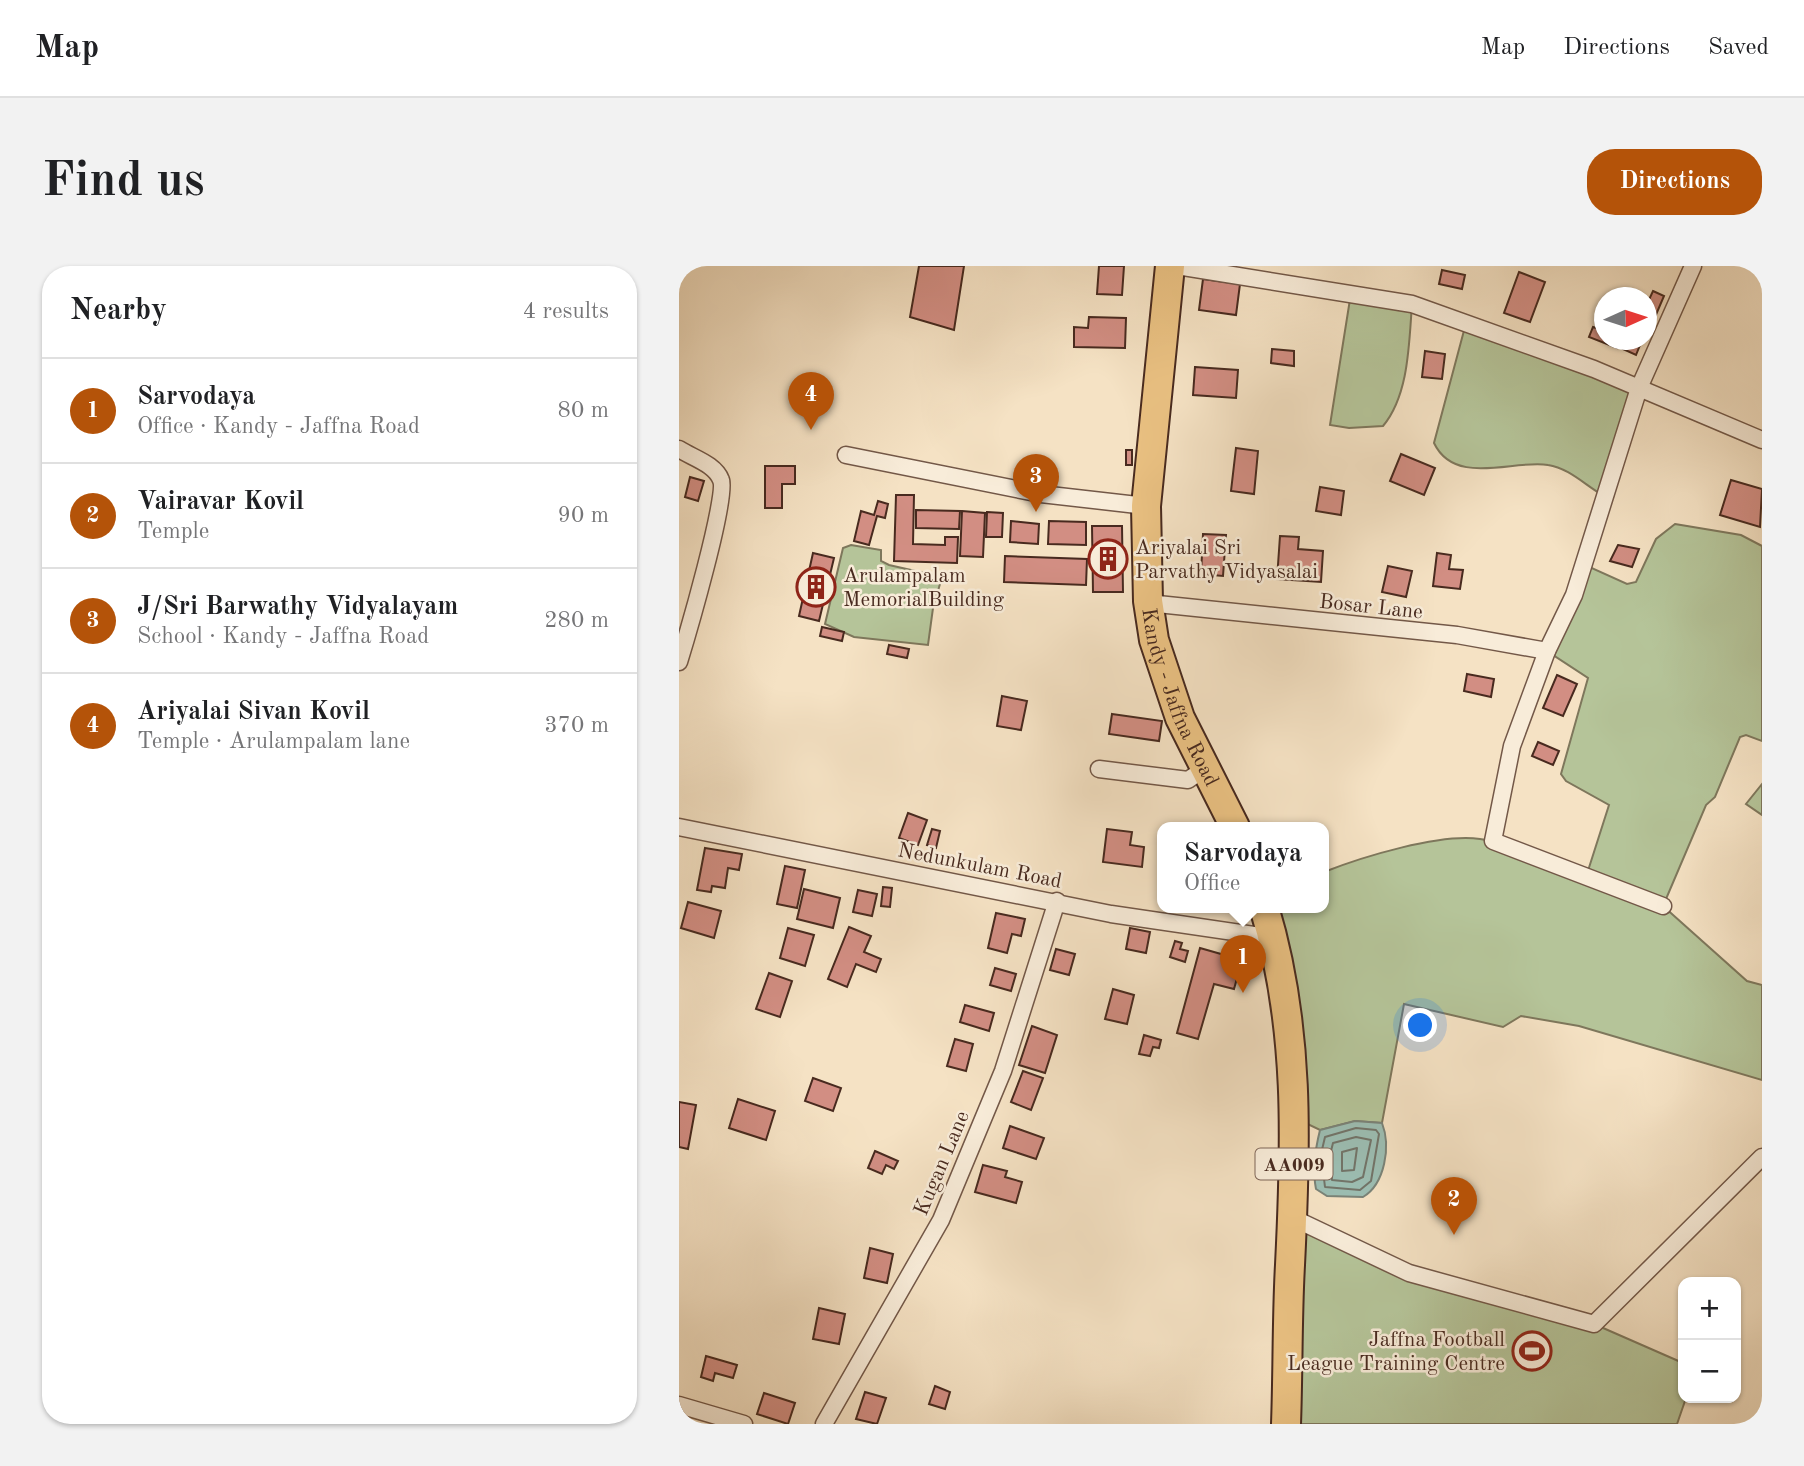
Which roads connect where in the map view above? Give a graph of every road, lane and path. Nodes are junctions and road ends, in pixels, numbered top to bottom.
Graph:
1 (1170, 266) edge
2 (1177, 266) edge
3 (1693, 266) edge
4 (1639, 388) junction
5 (1762, 440) edge
6 (679, 449) edge
7 (846, 454) dead end
8 (1146, 506) junction
9 (1148, 603) junction
10 (1547, 651) junction
11 (679, 662) edge
12 (1099, 769) dead end
13 (1204, 769) junction
14 (1232, 822) edge
15 (679, 827) edge
16 (1057, 901) junction
17 (1663, 906) dead end
18 (1266, 913) edge
19 (1274, 938) junction
20 (1762, 1157) edge
21 (1293, 1218) junction
22 (679, 1405) edge
23 (744, 1424) edge
24 (824, 1424) edge
25 (1286, 1424) edge

1 - 8 highway, Kandy - Jaffna Road
2 - 4 street
3 - 4 street
4 - 5 street
4 - 10 street
6 - 11 street
7 - 8 street
8 - 9 highway, Kandy - Jaffna Road
9 - 10 street, Bosar Lane
9 - 13 highway, Kandy - Jaffna Road
10 - 17 street
12 - 13 street
13 - 14 highway, Kandy - Jaffna Road
15 - 16 street, Nedunkulam Road
16 - 19 street, Nedunkulam Road
16 - 24 street, Kugan Lane
18 - 19 highway, AA009
19 - 21 highway, AA009
20 - 21 street
21 - 25 highway, AA009
22 - 23 street

